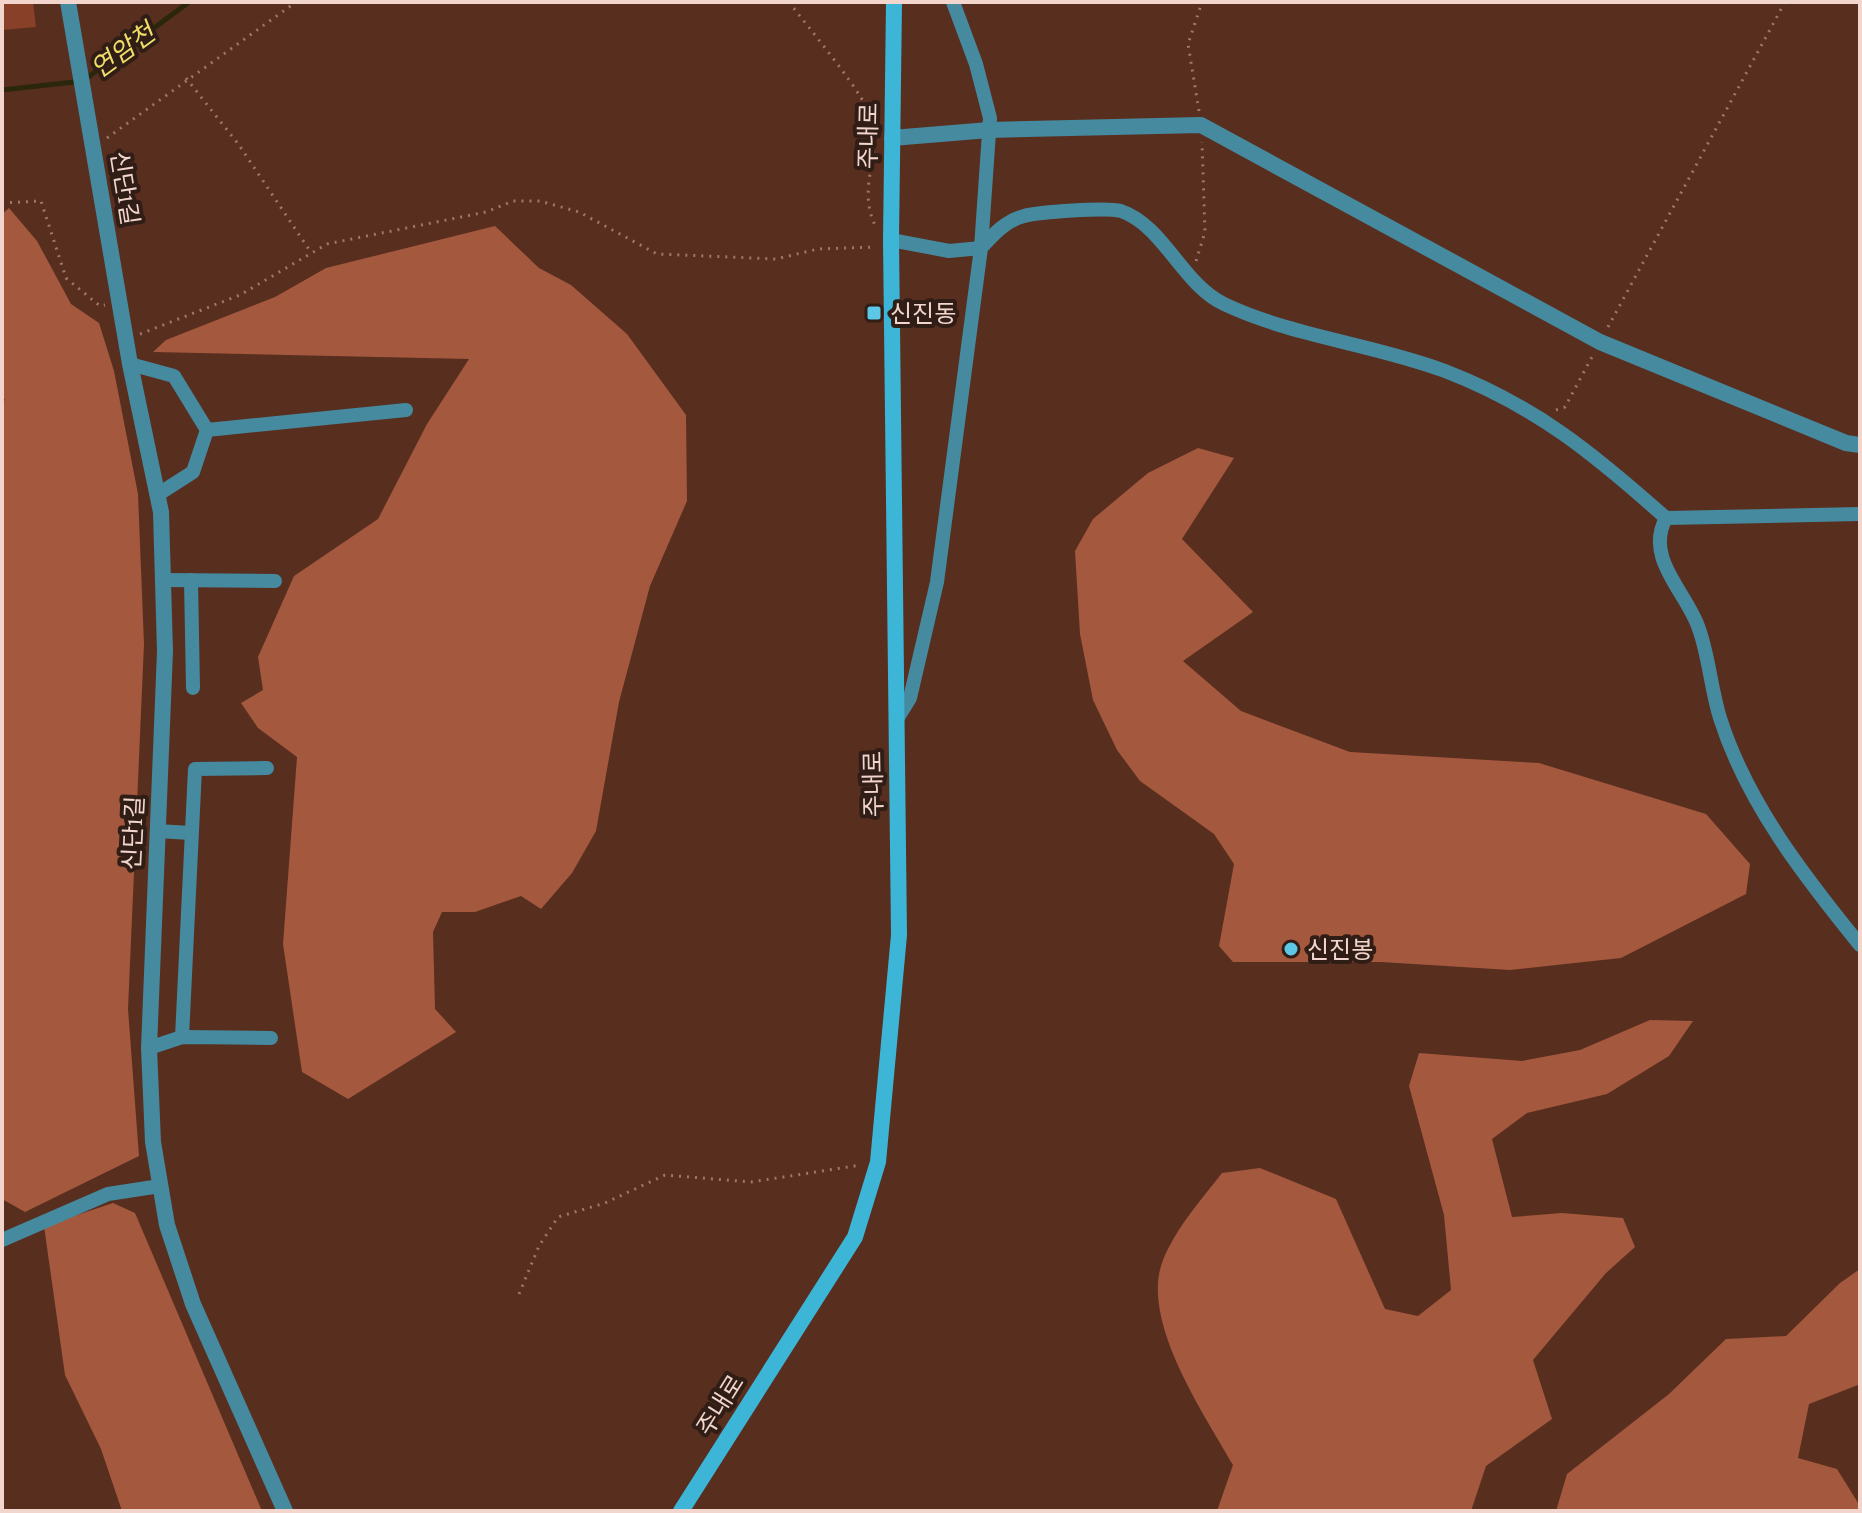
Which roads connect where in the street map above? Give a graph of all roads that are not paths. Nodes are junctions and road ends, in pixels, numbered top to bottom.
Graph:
1 (894, 2) edge
2 (953, 2) edge
3 (68, 3) edge
4 (989, 130) junction
5 (892, 138) junction
6 (883, 237) junction
7 (981, 248) junction
8 (130, 364) junction
9 (406, 410) dead end
10 (207, 430) junction
11 (1860, 445) edge
12 (157, 495) junction
13 (1860, 514) edge
14 (1666, 518) junction
15 (163, 580) junction
16 (191, 580) junction
17 (275, 581) dead end
18 (193, 688) dead end
19 (897, 719) junction
20 (267, 768) dead end
21 (157, 831) junction
22 (191, 833) junction
23 (1860, 945) edge
24 (182, 1037) junction
25 (271, 1038) dead end
26 (149, 1048) junction
27 (160, 1186) junction
28 (2, 1240) edge
29 (285, 1511) edge
30 (681, 1511) edge

1 - 5 main road, 주내로
2 - 4 street
3 - 8 street, 신단1길
4 - 5 street
4 - 7 street
4 - 11 street
5 - 6 main road, 주내로
6 - 7 street
6 - 19 main road, 주내로
7 - 14 street
7 - 19 street
8 - 10 street
8 - 12 street, 신단1길
9 - 10 street
10 - 12 street
12 - 15 street, 신단1길
13 - 14 street
14 - 23 street
15 - 16 street
15 - 21 street, 신단1길
16 - 17 street
16 - 18 street
19 - 30 main road, 주내로
20 - 22 street
21 - 22 street
21 - 26 street, 신단1길
22 - 24 street
24 - 25 street
24 - 26 street
26 - 27 street, 신단1길
27 - 28 street
27 - 29 street, 신단1길

